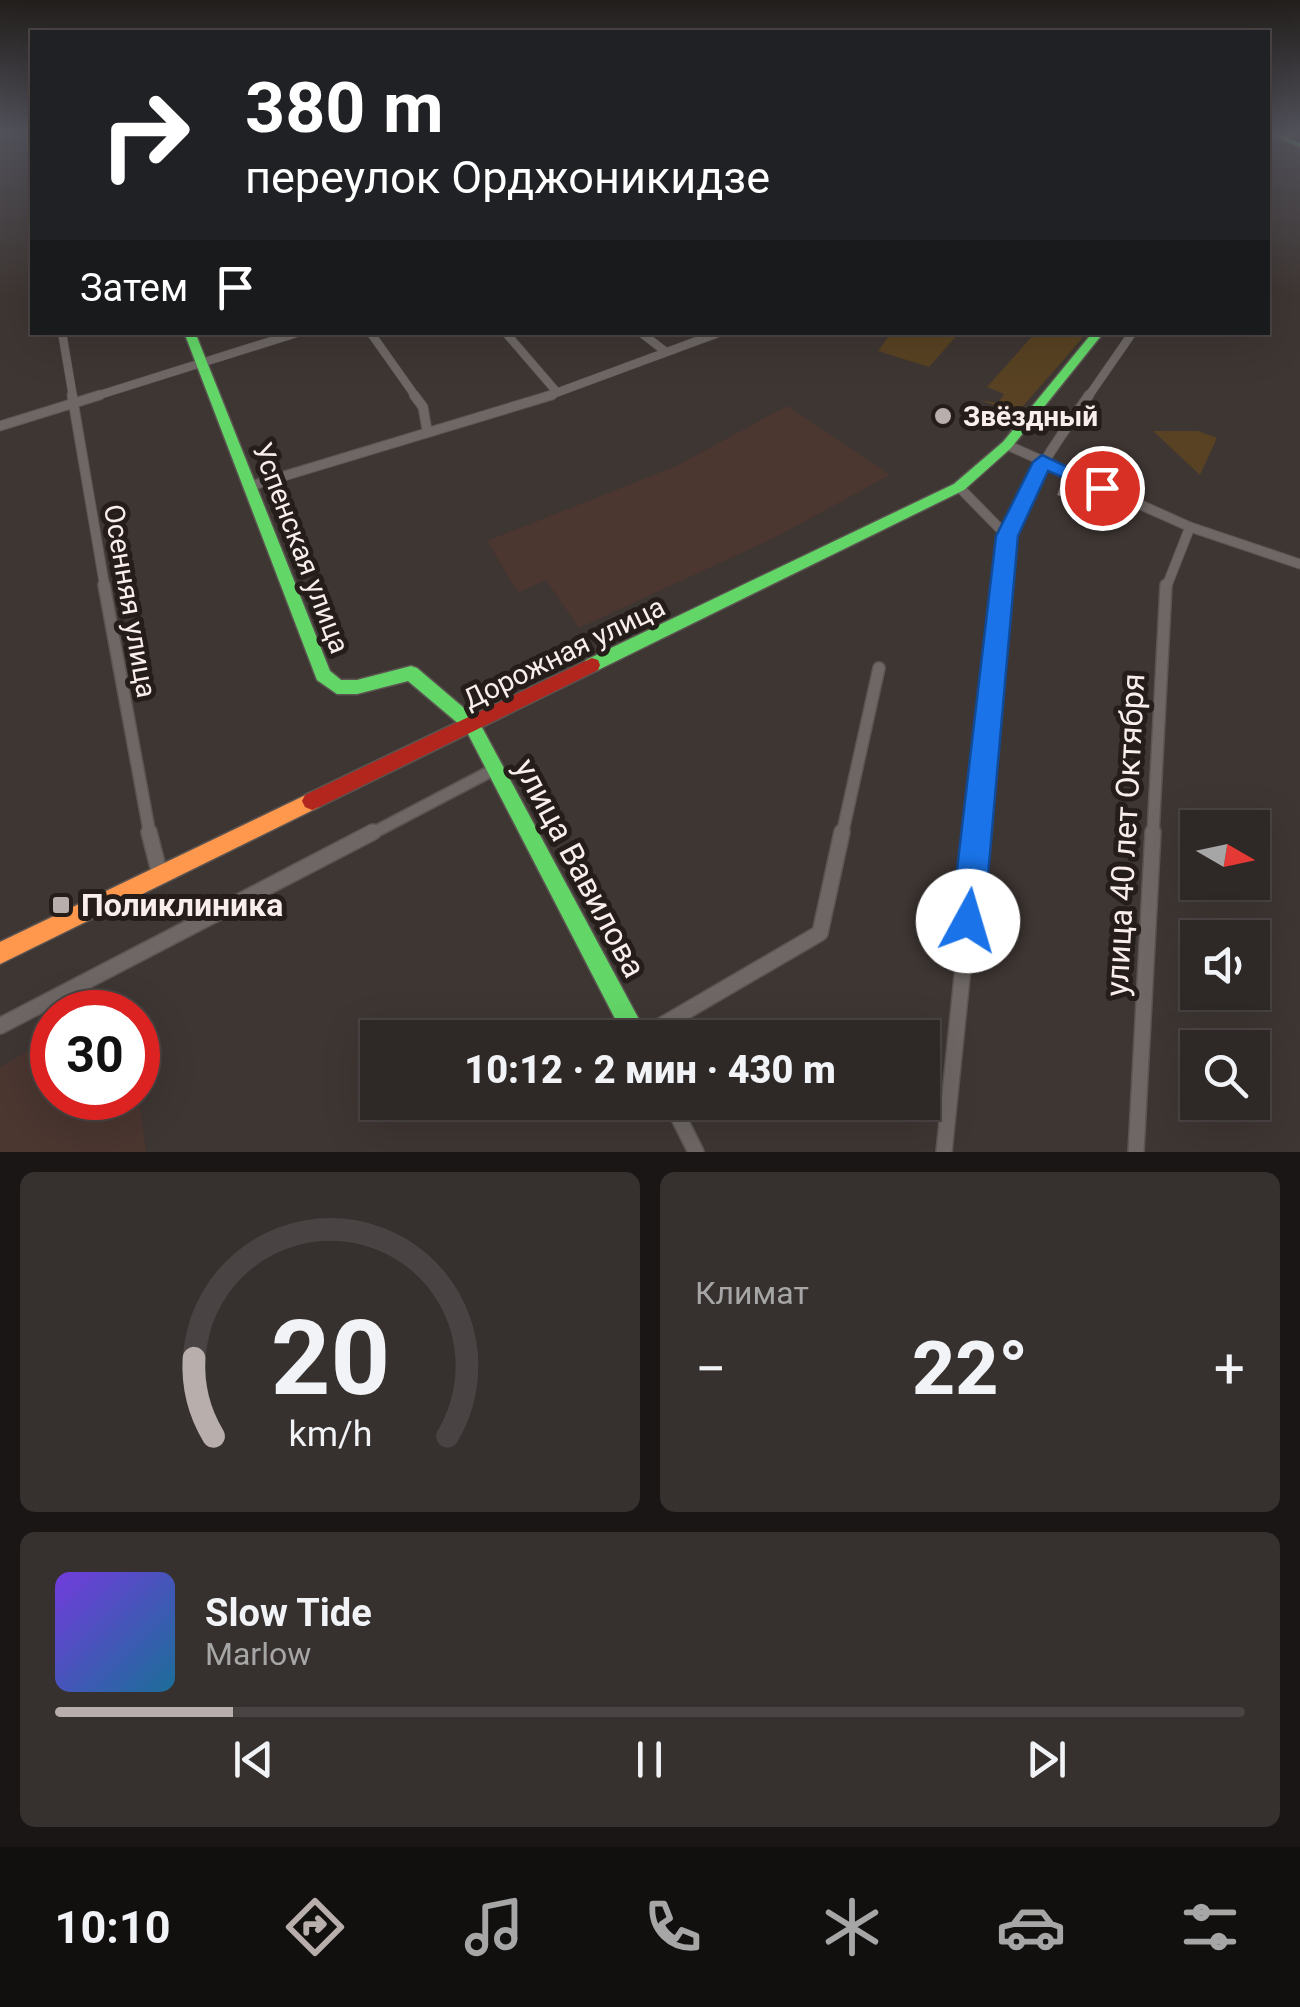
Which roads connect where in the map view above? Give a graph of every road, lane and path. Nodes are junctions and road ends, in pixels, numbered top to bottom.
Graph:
1 (63, 335) edge
2 (189, 335) edge
3 (291, 335) edge
4 (372, 335) edge
5 (508, 335) edge
6 (644, 335) edge
7 (712, 335) edge
8 (1097, 335) edge
9 (1131, 335) edge
10 (666, 352) junction
11 (202, 363) junction
12 (554, 390) junction
13 (74, 403) junction
14 (0, 426) edge
15 (427, 430) junction
16 (1007, 445) junction
17 (1042, 462) junction
18 (251, 486) junction
19 (959, 486) junction
20 (1190, 526) junction
21 (1007, 536) junction
22 (1300, 564) edge
23 (880, 668) dead end
24 (472, 725) junction
25 (493, 770) junction
26 (160, 875) junction
27 (0, 953) edge
28 (629, 1020) edge
29 (670, 1020) edge
30 (0, 1026) edge
31 (680, 1120) edge
32 (696, 1152) edge
33 (944, 1152) edge
34 (1136, 1152) edge

1 - 13 street, Осенняя улица
2 - 11 main road, Успенская улица
3 - 11 street
4 - 15 street
5 - 12 street
6 - 10 street
7 - 10 street
8 - 16 main road, Дорожная улица
9 - 17 street
10 - 12 street
11 - 13 street
11 - 18 main road, Успенская улица
12 - 15 street
13 - 14 street
13 - 26 street, Осенняя улица
15 - 18 street
16 - 17 street
16 - 19 main road, Дорожная улица
17 - 20 street
17 - 21 street
18 - 24 main road, Успенская улица
19 - 21 street
19 - 24 main road, Дорожная улица
20 - 22 street
20 - 34 street, улица 40 лет Октября
21 - 33 street
23 - 29 street
24 - 25 main road, улица Вавилова
24 - 26 main road, Дорожная улица
25 - 28 main road, улица Вавилова
25 - 30 street
26 - 27 main road, Дорожная улица
31 - 32 street

